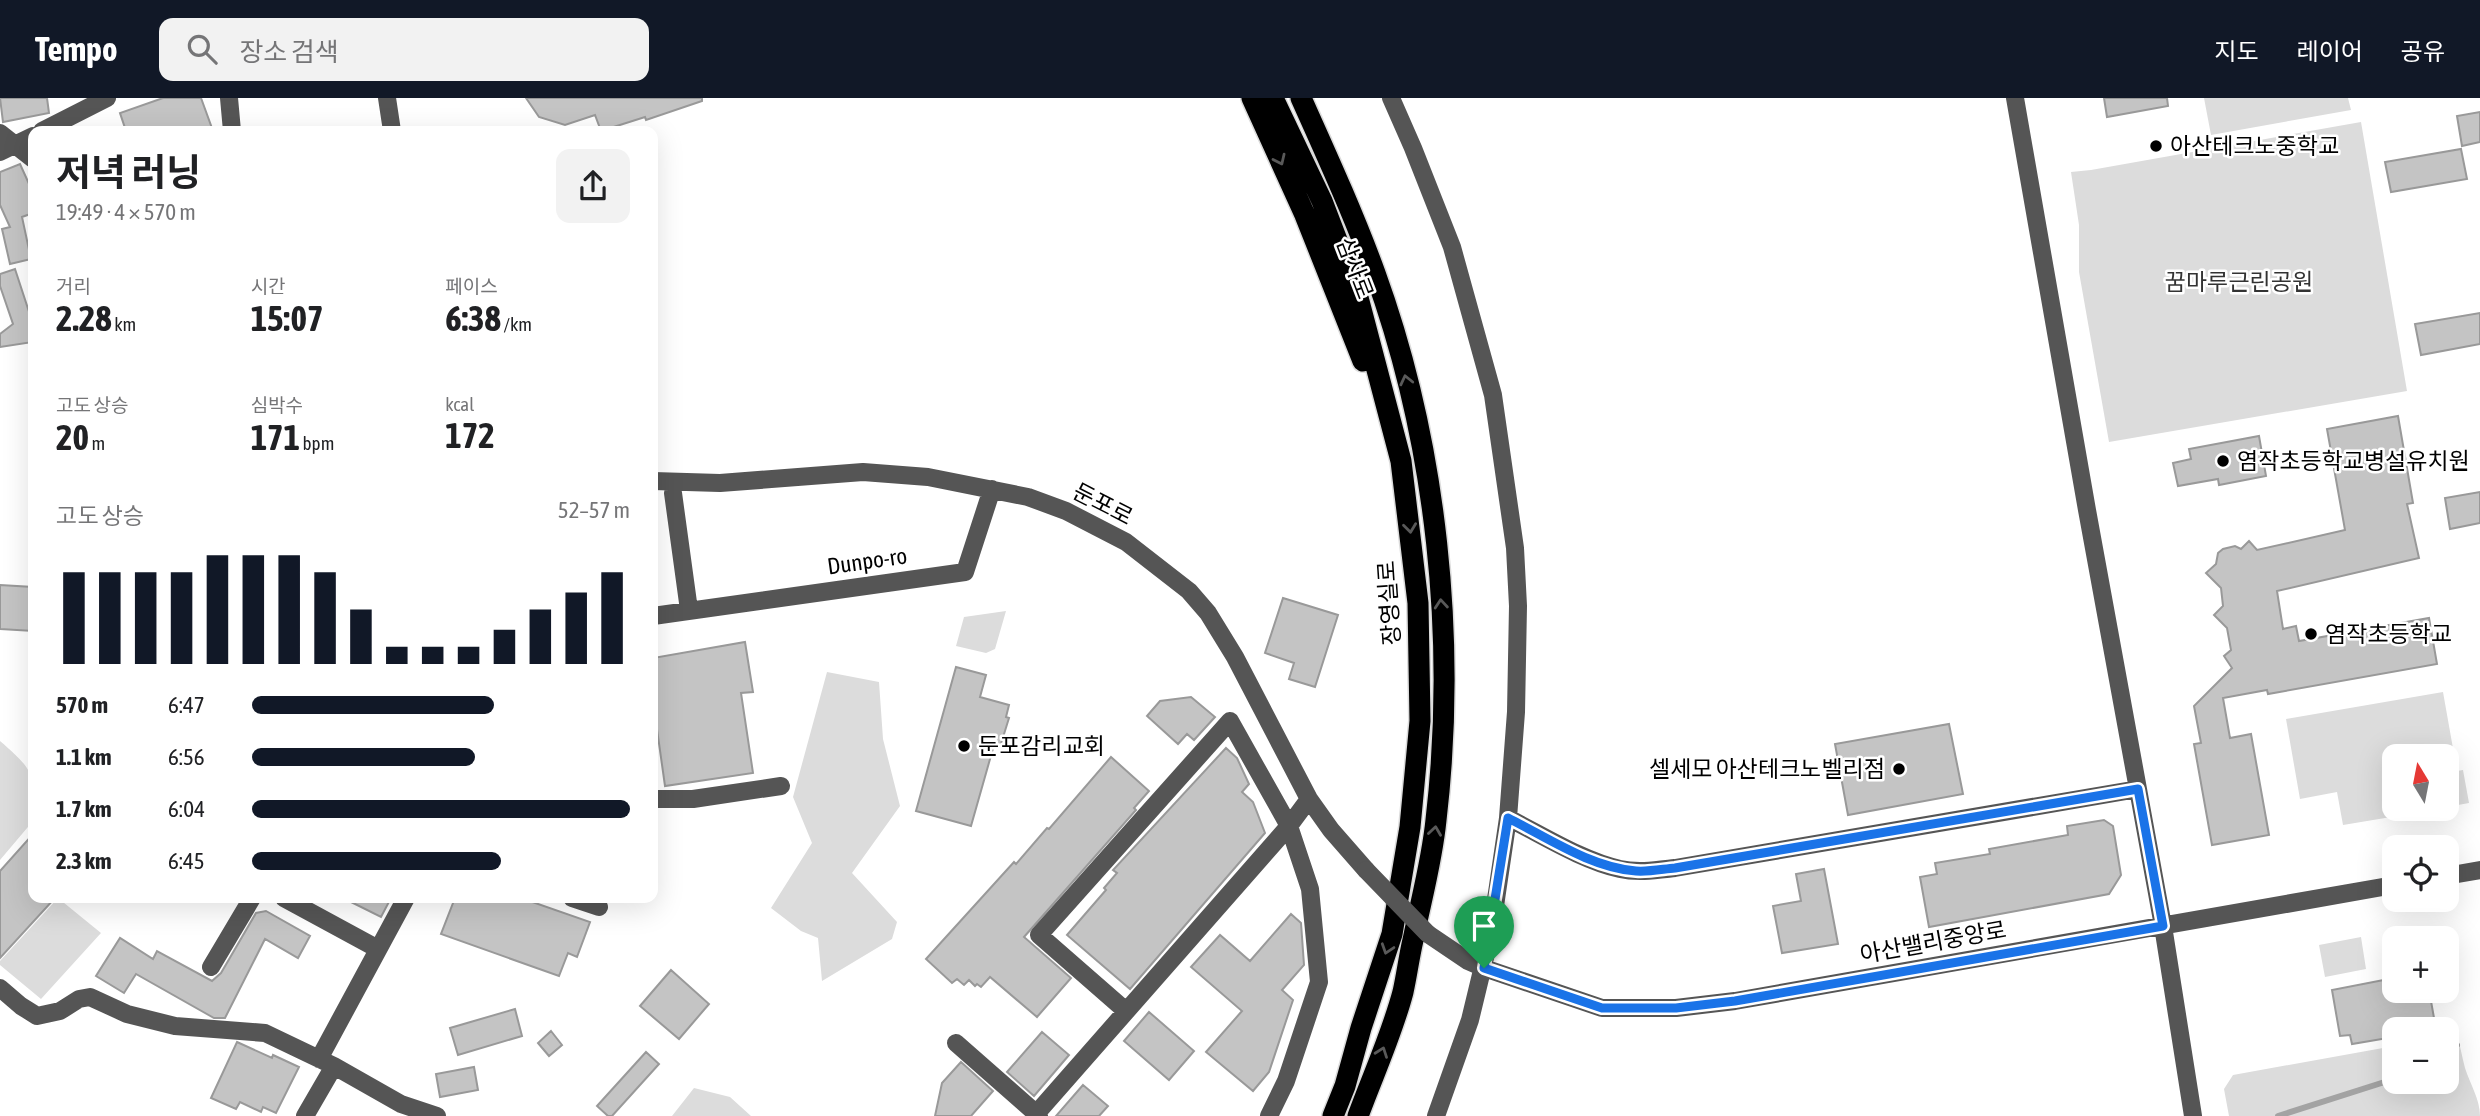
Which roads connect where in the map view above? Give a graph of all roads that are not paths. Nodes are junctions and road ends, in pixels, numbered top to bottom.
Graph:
1 (107, 98) edge
2 (229, 98) edge
3 (387, 98) edge
4 (1252, 98) edge
5 (1273, 98) edge
6 (1301, 98) edge
7 (1391, 98) edge
8 (2015, 98) edge
9 (52, 126) edge
10 (232, 126) edge
11 (391, 126) edge
12 (0, 133) edge
13 (28, 138) edge
14 (8, 148) edge
15 (28, 157) edge
16 (1401, 461) junction
17 (658, 481) edge
18 (992, 489) junction
19 (673, 493) dead end
20 (690, 610) junction
21 (658, 615) edge
22 (781, 786) dead end
23 (2138, 789) junction
24 (658, 799) edge
25 (1309, 799) junction
26 (1508, 818) junction
27 (1289, 826) junction
28 (2480, 870) edge
29 (2459, 874) edge
30 (2382, 887) edge
31 (249, 903) edge
32 (293, 903) edge
33 (403, 903) edge
34 (587, 903) edge
35 (599, 907) dead end
36 (2163, 926) junction
37 (1428, 934) joint
38 (378, 949) junction
39 (211, 967) dead end
40 (1484, 968) junction
41 (0, 988) edge
42 (1126, 1011) junction
43 (956, 1043) dead end
44 (327, 1063) junction
45 (1345, 1086) junction
46 (1037, 1115) edge
47 (305, 1116) edge
48 (438, 1116) edge
49 (1269, 1116) edge
50 (1327, 1116) edge
51 (1333, 1116) edge
52 (1358, 1116) edge
53 (1436, 1116) edge
54 (2193, 1116) edge

1 - 9 street
2 - 10 street
3 - 11 street
4 -> 16 highway, 삼사로
5 - 16 highway, 장영실로
52 -> 6 highway
7 - 26 street
8 - 23 street
12 - 14 street
13 - 14 street
14 - 15 street
16 -> 45 highway, 장영실로
17 - 18 street, 둔포로
18 - 20 street, Dunpo-ro
18 - 25 street, 둔포로
19 - 20 street
20 - 21 street, Dunpo-ro
22 - 24 street
23 - 26 street
23 - 36 street
25 - 27 street
25 - 37 street, 둔포로, bridge
26 - 40 street
27 - 42 street
27 - 42 street
27 - 49 street
28 - 29 street
30 - 36 street, 아산밸리중앙로
31 - 39 street
32 - 38 street
33 - 38 street
34 - 35 street
36 - 40 street, 아산밸리중앙로
36 - 54 street
37 - 40 street, 아산밸리중앙로
38 - 44 street
40 - 53 street
41 - 44 street
42 - 46 street
43 - 46 street
44 - 47 street
44 - 48 street
45 - 50 highway
45 - 51 highway, 장영실로

